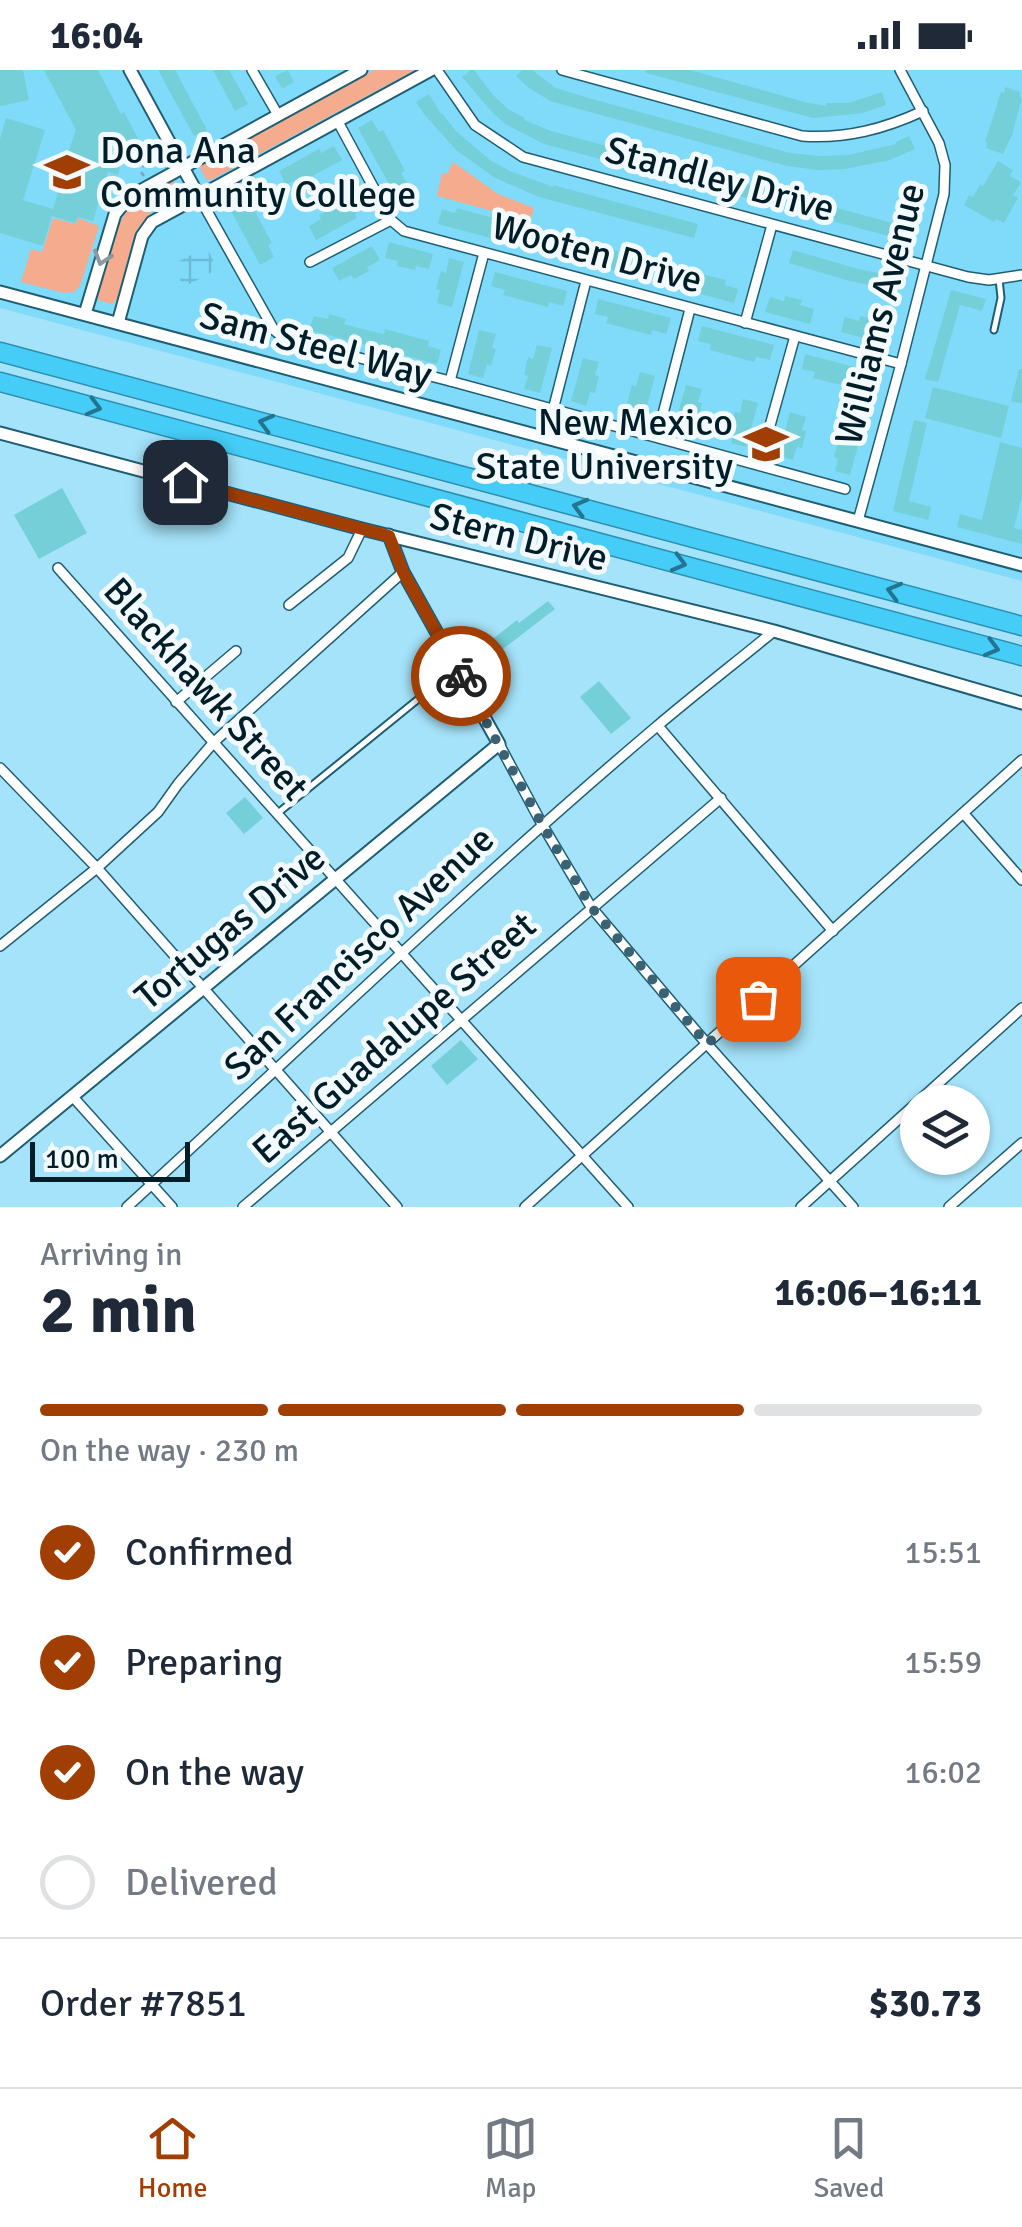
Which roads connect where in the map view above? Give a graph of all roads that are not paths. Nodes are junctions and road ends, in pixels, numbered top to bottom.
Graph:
1 (130, 70) edge
2 (252, 70) edge
3 (362, 70) edge
4 (434, 70) edge
5 (562, 70) edge
6 (900, 70) edge
7 (923, 111) junction
8 (278, 115) junction
9 (337, 120) junction
10 (182, 166) junction
11 (198, 196) junction
12 (391, 220) junction
13 (772, 225) junction
14 (484, 254) junction
15 (310, 262) dead end
16 (926, 266) junction
17 (1022, 275) edge
18 (998, 279) junction
19 (586, 281) junction
20 (0, 292) edge
21 (690, 309) junction
22 (85, 314) junction
23 (118, 323) junction
24 (745, 323) junction
25 (994, 330) dead end
26 (795, 336) junction
27 (0, 352) edge
28 (902, 364) junction
29 (0, 382) edge
30 (450, 382) junction
31 (553, 410) junction
32 (0, 433) edge
33 (657, 437) junction
34 (759, 465) junction
35 (845, 489) dead end
36 (858, 521) junction
37 (362, 529) junction
38 (389, 536) junction
39 (1022, 565) edge
40 (58, 568) dead end
41 (403, 572) junction
42 (289, 605) dead end
43 (1022, 626) edge
44 (774, 631) junction
45 (236, 650) dead end
46 (1022, 656) edge
47 (456, 668) junction
48 (176, 702) junction
49 (1022, 703) edge
50 (658, 726) junction
51 (214, 742) junction
52 (499, 744) junction
53 (1022, 760) edge
54 (0, 768) edge
55 (721, 798) junction
56 (278, 814) junction
57 (964, 814) junction
58 (543, 826) junction
59 (97, 868) junction
60 (334, 879) junction
61 (1022, 880) edge
62 (591, 907) junction
63 (832, 931) junction
64 (0, 946) edge
65 (402, 952) junction
66 (203, 988) junction
67 (1022, 1008) edge
68 (461, 1018) junction
69 (707, 1044) junction
70 (276, 1070) junction
71 (73, 1096) junction
72 (331, 1134) junction
73 (1022, 1142) edge
74 (581, 1155) junction
75 (0, 1156) edge
76 (830, 1180) junction
77 (152, 1184) junction
78 (127, 1207) edge
79 (172, 1207) edge
80 (242, 1207) edge
81 (396, 1207) edge
82 (525, 1207) edge
83 (628, 1207) edge
84 (801, 1207) edge
85 (853, 1207) edge
86 (948, 1207) edge

1 - 10 street
2 - 8 street
3 - 8 street
4 - 9 street
4 - 13 street, Standley Drive
5 - 7 street
6 - 7 street, Williams Avenue
7 - 16 street, Williams Avenue
8 - 10 street
9 - 11 street
9 - 12 street
10 - 11 street
10 -> 22 street
11 - 23 street
11 - 30 street
12 - 14 street, Wooten Drive
12 - 15 street
13 - 16 street, Standley Drive
13 - 24 street
14 - 19 street, Wooten Drive
14 - 30 street
16 - 18 street, Standley Drive
16 - 28 street, Williams Avenue
17 - 18 street, Standley Drive
18 - 25 lane
19 - 21 street, Wooten Drive
19 - 31 street
20 - 22 street, Sam Steel Way
21 - 24 street, Wooten Drive
21 - 33 street
22 - 23 street, Sam Steel Way
23 - 36 street, Sam Steel Way
24 - 26 street, Wooten Drive
26 - 28 street, Wooten Drive
26 - 34 street
43 -> 27 highway
28 - 36 street, Williams Avenue
29 -> 46 highway
30 - 31 street
31 - 33 street
32 - 37 street, Stern Drive
33 - 34 street
34 - 35 street
36 - 39 street, Sam Steel Way
37 - 38 street, Stern Drive
37 - 42 street
38 - 41 street
38 - 44 street, Stern Drive
40 - 48 street, Blackhawk Street
41 - 47 street
41 - 51 street
44 - 49 street, Stern Drive
44 - 50 street, San Francisco Avenue
45 - 48 street
47 - 52 street
47 - 56 lane
48 - 51 street, Blackhawk Street
50 - 55 street
50 - 58 street, San Francisco Avenue
51 - 56 street, Blackhawk Street
51 - 59 street
52 - 58 street
52 - 60 street, Tortugas Drive
53 - 57 street
54 - 59 street
55 - 62 street, East Guadalupe Street
55 - 63 street
56 - 60 street, Blackhawk Street
57 - 61 street
57 - 63 street
58 - 62 street
58 - 65 street, San Francisco Avenue
59 - 64 street
59 - 66 street
60 - 65 street, Blackhawk Street
60 - 66 street, Tortugas Drive
62 - 68 street, East Guadalupe Street
62 - 69 street
63 - 69 street
65 - 68 street, Blackhawk Street
65 - 70 street, San Francisco Avenue
66 - 70 street
66 - 71 street, Tortugas Drive
67 - 76 street
68 - 72 street, East Guadalupe Street
68 - 74 street, Blackhawk Street
69 - 74 street
69 - 76 street
70 - 72 street
70 - 77 street, San Francisco Avenue
71 - 75 street, Tortugas Drive
71 - 77 street
72 - 80 street, East Guadalupe Street
72 - 81 street
73 - 86 street
74 - 82 street
74 - 83 street, Blackhawk Street
76 - 84 street
76 - 85 street
77 - 78 street, San Francisco Avenue
77 - 79 street

